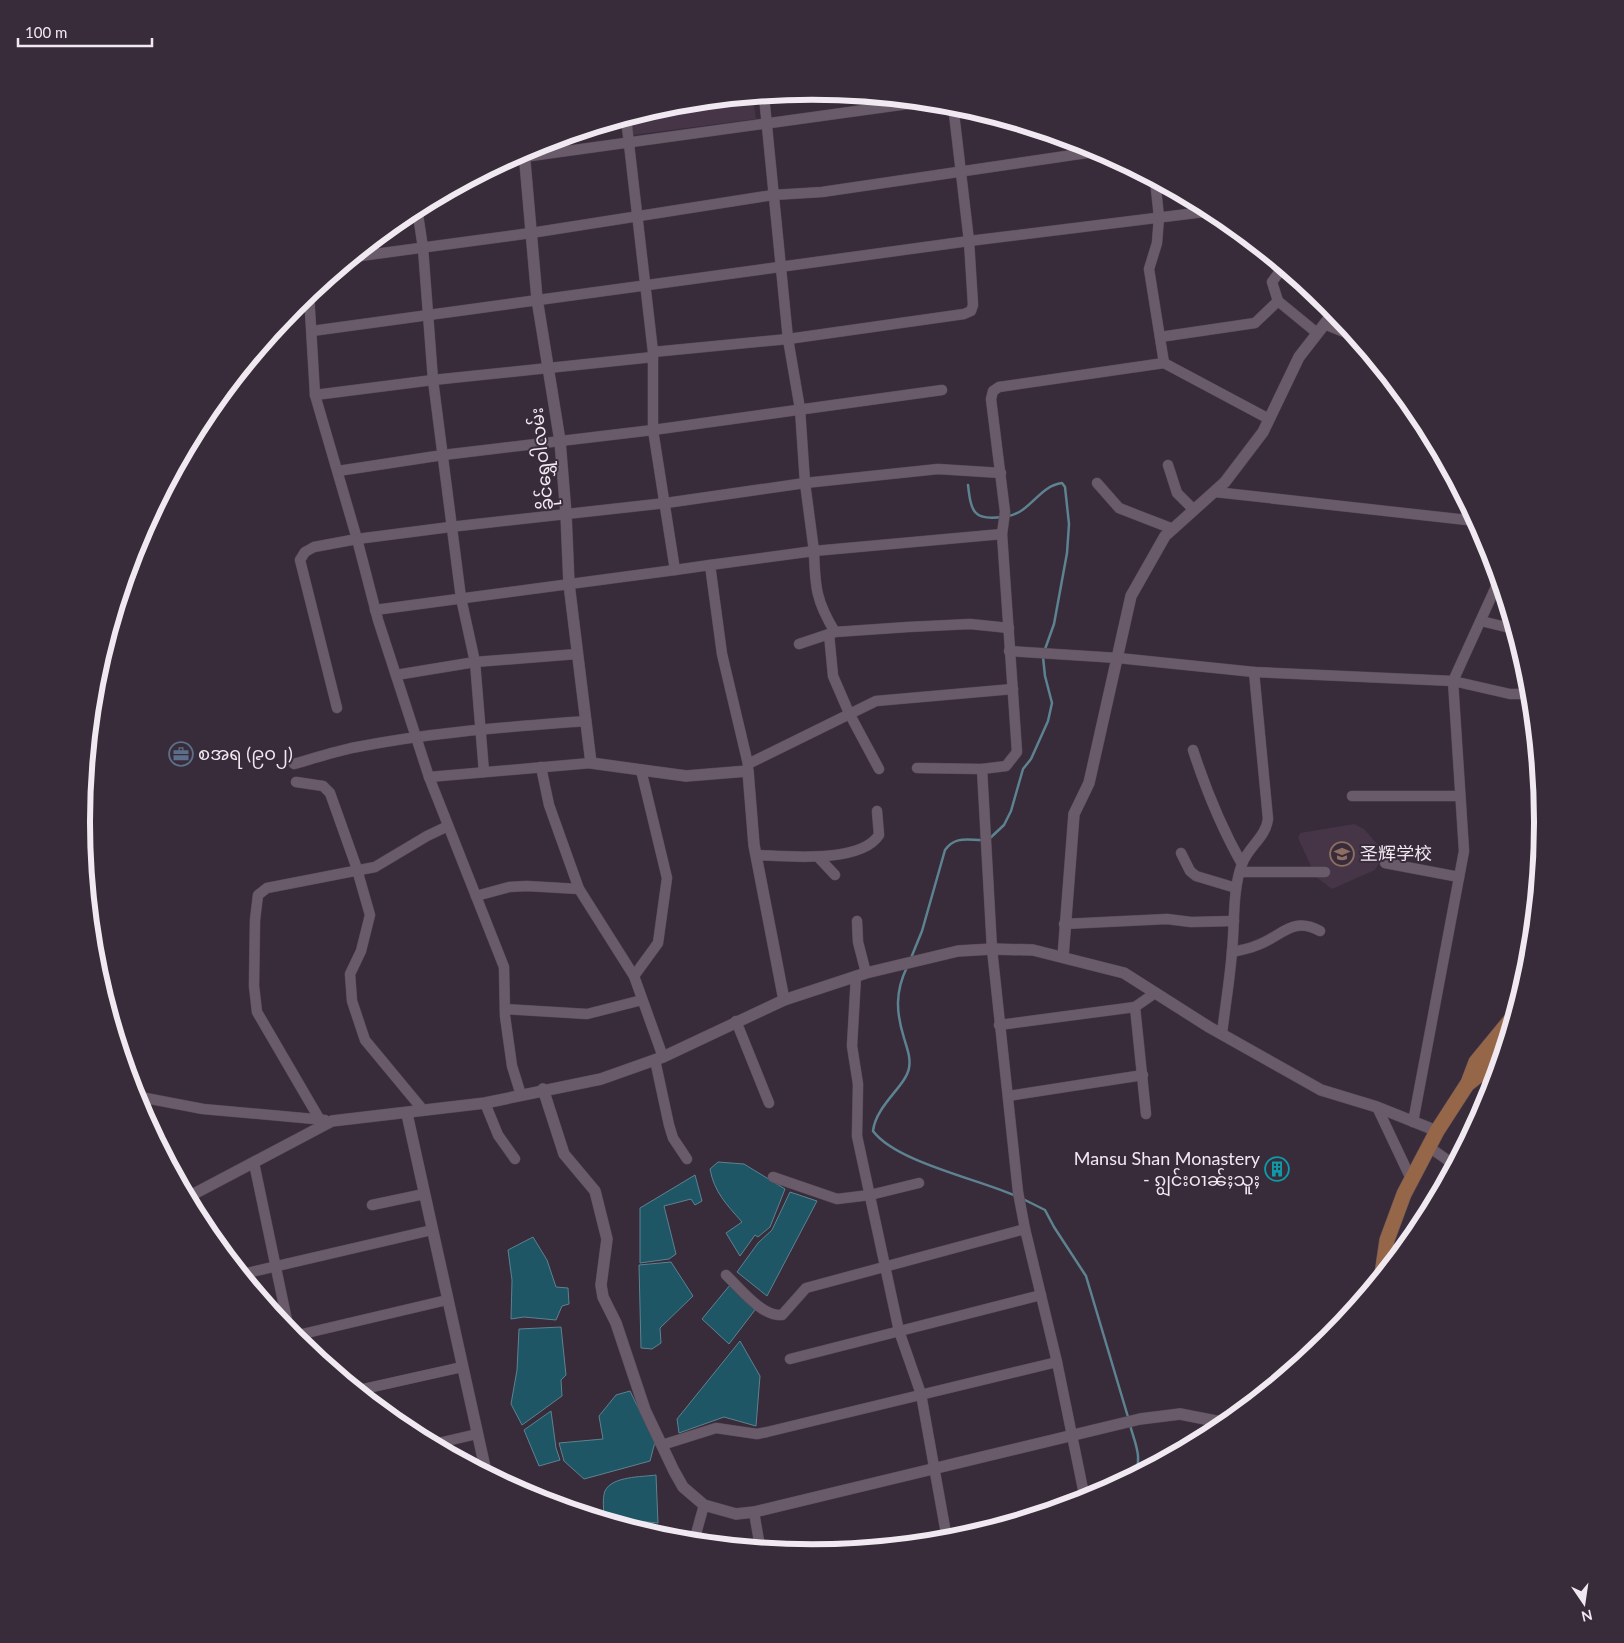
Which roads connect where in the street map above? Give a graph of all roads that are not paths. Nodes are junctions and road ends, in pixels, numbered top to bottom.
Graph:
1 (764, 101) edge
2 (898, 105) edge
3 (954, 113) edge
4 (766, 123) junction
5 (627, 124) edge
6 (629, 142) junction
7 (542, 152) edge
8 (1086, 153) edge
9 (524, 159) edge
10 (961, 172) junction
11 (1156, 187) edge
12 (773, 195) junction
13 (1199, 212) edge
14 (638, 215) junction
15 (418, 216) edge
16 (1159, 217) junction
17 (530, 233) junction
18 (969, 241) junction
19 (423, 248) junction
20 (364, 256) edge
21 (782, 268) junction
22 (1279, 272) edge
23 (646, 286) junction
24 (537, 299) junction
25 (1278, 301) junction
26 (310, 303) edge
27 (428, 314) junction
28 (1329, 318) edge
29 (1324, 324) junction
30 (312, 331) junction
31 (1342, 331) edge
32 (1317, 333) junction
33 (1160, 337) junction
34 (788, 339) junction
35 (653, 354) junction
36 (1164, 363) junction
37 (549, 370) junction
38 (432, 380) junction
39 (942, 390) dead end
40 (315, 395) junction
41 (800, 408) junction
42 (1269, 419) junction
43 (654, 430) junction
44 (560, 441) junction
45 (443, 455) junction
46 (1168, 465) dead end
47 (338, 471) junction
48 (1001, 473) junction
49 (805, 483) junction
50 (1097, 483) dead end
51 (1215, 492) junction
52 (666, 503) junction
53 (1194, 510) junction
54 (566, 514) junction
55 (1468, 520) edge
56 (450, 526) junction
57 (1173, 529) junction
58 (1002, 534) junction
59 (358, 539) junction
60 (814, 551) junction
61 (710, 565) junction
62 (675, 570) junction
63 (569, 584) junction
64 (1496, 588) edge
65 (461, 598) junction
66 (375, 610) junction
67 (1480, 622) junction
68 (1009, 628) junction
69 (1507, 628) edge
70 (832, 633) junction
71 (798, 644) dead end
72 (1009, 652) junction
73 (577, 654) junction
74 (1118, 658) junction
75 (475, 662) junction
76 (1254, 672) junction
77 (396, 675) junction
78 (1453, 681) junction
79 (1013, 689) junction
80 (1522, 694) edge
81 (337, 708) dead end
82 (849, 713) junction
83 (586, 721) junction
84 (480, 729) junction
85 (416, 737) junction
86 (1194, 750) dead end
87 (591, 763) junction
88 (294, 764) dead end
89 (541, 767) junction
90 (748, 768) junction
91 (917, 768) dead end
92 (879, 769) dead end
93 (982, 769) junction
94 (641, 770) junction
95 (484, 772) junction
96 (429, 777) junction
97 (296, 782) dead end
98 (1352, 796) dead end
99 (1460, 796) junction
100 (877, 810) dead end
101 (448, 826) junction
102 (1181, 853) dead end
103 (756, 855) junction
104 (819, 858) junction
105 (1385, 863) dead end
106 (1241, 868) junction
107 (358, 870) junction
108 (1325, 872) dead end
109 (835, 875) dead end
110 (1459, 877) junction
111 (579, 888) junction
112 (1236, 888) junction
113 (476, 896) junction
114 (857, 921) dead end
115 (1234, 921) junction
116 (1064, 924) junction
117 (1320, 931) dead end
118 (992, 949) junction
119 (1232, 952) junction
120 (1063, 957) junction
121 (861, 975) junction
122 (634, 976) junction
123 (1155, 993) junction
124 (642, 1000) junction
125 (784, 1000) junction
126 (1135, 1007) junction
127 (505, 1009) junction
128 (736, 1021) junction
129 (999, 1025) junction
130 (1503, 1029) edge
131 (1222, 1034) junction
132 (659, 1059) junction
133 (1493, 1062) edge
134 (1143, 1075) junction
135 (1468, 1084) junction
136 (543, 1089) junction
137 (521, 1095) junction
138 (1008, 1096) junction
139 (145, 1098) edge
140 (486, 1103) junction
141 (769, 1103) dead end
142 (1377, 1108) junction
143 (423, 1110) junction
144 (407, 1114) junction
145 (1146, 1114) dead end
146 (320, 1120) junction
147 (332, 1121) junction
148 (1412, 1122) junction
149 (1437, 1131) junction
150 (1429, 1147) junction
151 (515, 1159) dead end
152 (687, 1159) dead end
153 (1449, 1161) edge
154 (254, 1163) junction
155 (772, 1177) dead end
156 (1412, 1182) junction
157 (919, 1183) dead end
158 (194, 1194) edge
159 (424, 1194) junction
160 (870, 1195) junction
161 (372, 1205) dead end
162 (1025, 1229) junction
163 (432, 1230) junction
164 (1384, 1263) edge
165 (275, 1266) junction
166 (886, 1267) junction
167 (248, 1273) edge
168 (726, 1275) dead end
169 (1041, 1295) junction
170 (447, 1300) junction
171 (286, 1316) edge
172 (899, 1331) junction
173 (303, 1334) edge
174 (790, 1359) dead end
175 (1057, 1362) junction
176 (462, 1367) junction
177 (365, 1389) edge
178 (921, 1394) junction
179 (1215, 1421) edge
180 (477, 1434) junction
181 (1071, 1434) junction
182 (443, 1442) edge
183 (662, 1444) junction
184 (484, 1464) edge
185 (936, 1467) junction
186 (1083, 1491) edge
187 (704, 1505) junction
188 (754, 1512) junction
189 (946, 1531) edge
190 (696, 1534) edge
191 (759, 1541) edge

1 - 4 street
2 - 4 street
3 - 10 street
4 - 6 street
4 - 12 street
5 - 6 street
6 - 7 street
6 - 14 street
8 - 10 street
9 - 17 street, ခိုင်ရွှေဝါလမ်း
10 - 12 street
10 - 18 street
11 - 16 street
12 - 14 street
12 - 21 street
13 - 16 street
14 - 17 street
14 - 23 street
15 - 19 street
16 - 18 street
16 - 33 street
17 - 19 street
17 - 24 street, ခိုင်ရွှေဝါလမ်း
18 - 21 street
18 - 34 street
19 - 20 street
19 - 27 street
21 - 23 street
21 - 34 street
22 - 25 street
23 - 24 street
23 - 35 street
24 - 27 street
24 - 37 street, ခိုင်ရွှေဝါလမ်း
25 - 32 street
25 - 33 street
26 - 30 street
27 - 30 street
27 - 38 street
28 - 29 street
29 - 31 street
29 - 32 street
30 - 40 street
32 - 42 street
33 - 36 street
34 - 35 street
34 - 41 street
35 - 37 street
35 - 43 street
36 - 42 street
36 - 48 street
37 - 38 street
37 - 44 street, ခိုင်ရွှေဝါလမ်း
38 - 40 street
38 - 45 street
39 - 41 street
40 - 47 street
41 - 43 street
41 - 49 street
42 - 51 street
43 - 44 street
43 - 52 street
44 - 45 street
44 - 54 street, ခိုင်ရွှေဝါလမ်း
45 - 47 street
45 - 56 street
46 - 53 street
47 - 59 street
48 - 49 street
48 - 58 street
49 - 52 street
49 - 60 street
50 - 57 street
51 - 53 street
51 - 55 street
52 - 54 street
52 - 62 street
53 - 57 street
54 - 56 street
54 - 63 street, ခိုင်ရွှေဝါလမ်း
56 - 59 street
56 - 65 street
57 - 74 street
58 - 60 street
58 - 68 street
59 - 66 street
59 - 81 street
60 - 61 street
60 - 70 street
61 - 62 street
61 - 90 street
62 - 63 street
63 - 65 street
63 - 73 street, ခိုင်ရွှေဝါလမ်း
64 - 67 street
65 - 66 street
65 - 75 street
66 - 77 street
67 - 69 street
67 - 78 street
68 - 70 street
68 - 72 street
70 - 71 street
70 - 82 street
72 - 74 street
72 - 79 street
73 - 75 street
73 - 83 street, ခိုင်ရွှေဝါလမ်း
74 - 76 street
74 - 116 street
75 - 77 street
75 - 84 street
76 - 78 street
76 - 106 street
77 - 85 street
78 - 80 street
78 - 99 street
79 - 82 street
79 - 93 street
82 - 90 street
82 - 92 street
83 - 84 street
83 - 87 street, ခိုင်ရွှေဝါလမ်း
84 - 85 street
84 - 95 street
85 - 88 street
85 - 96 street
86 - 106 street
87 - 89 street
87 - 94 street
89 - 95 street
89 - 111 street
90 - 94 street
90 - 103 street
91 - 93 street
93 - 118 street
94 - 122 street
95 - 96 street
96 - 101 street
97 - 107 street
98 - 99 street
99 - 110 street
100 - 104 street
101 - 107 street
101 - 113 street
102 - 112 street
103 - 104 street
103 - 125 street
104 - 109 street
105 - 110 street
106 - 108 street
106 - 112 street
107 - 143 street
107 - 146 street
110 - 148 street
111 - 113 street
111 - 122 street
112 - 115 street
113 - 127 street
114 - 121 street
115 - 116 street
115 - 119 street
116 - 120 street
117 - 119 street
118 - 120 street
118 - 121 street
118 - 129 street
119 - 131 street
120 - 123 street
121 - 125 street
121 - 160 street
122 - 124 street
123 - 126 street
123 - 131 street
124 - 127 street
124 - 132 street
125 - 128 street
126 - 129 street
126 - 134 street
127 - 137 street
128 - 132 street
128 - 141 street
129 - 138 street
130 - 135 main road
131 - 142 street
132 - 136 street
132 - 152 street
133 - 135 main road
134 - 138 street
134 - 145 street
135 - 149 main road
136 - 137 street
136 - 183 street
137 - 140 street
138 - 162 street
139 - 146 street
140 - 143 street
140 - 151 street
142 - 148 street
142 - 156 street
143 - 144 street
144 - 147 street
144 - 159 street
146 - 147 street
147 - 154 street
148 - 149 street
149 - 150 main road
150 - 153 street
150 - 156 main road
154 - 158 street
154 - 165 street
155 - 160 street
156 - 164 main road
157 - 160 street
159 - 161 street
159 - 163 street
160 - 166 street
162 - 166 street
162 - 169 street
163 - 165 street
163 - 170 street
165 - 167 street
165 - 171 street
166 - 168 street
166 - 172 street
169 - 172 street
169 - 175 street
170 - 173 street
170 - 176 street
172 - 174 street
172 - 178 street
175 - 178 street
175 - 181 street
176 - 177 street
176 - 180 street
178 - 183 street
178 - 185 street
179 - 181 street
180 - 182 street
180 - 184 street
181 - 185 street
181 - 186 street
183 - 187 street
185 - 188 street
185 - 189 street
187 - 188 street
187 - 190 street
188 - 191 street

